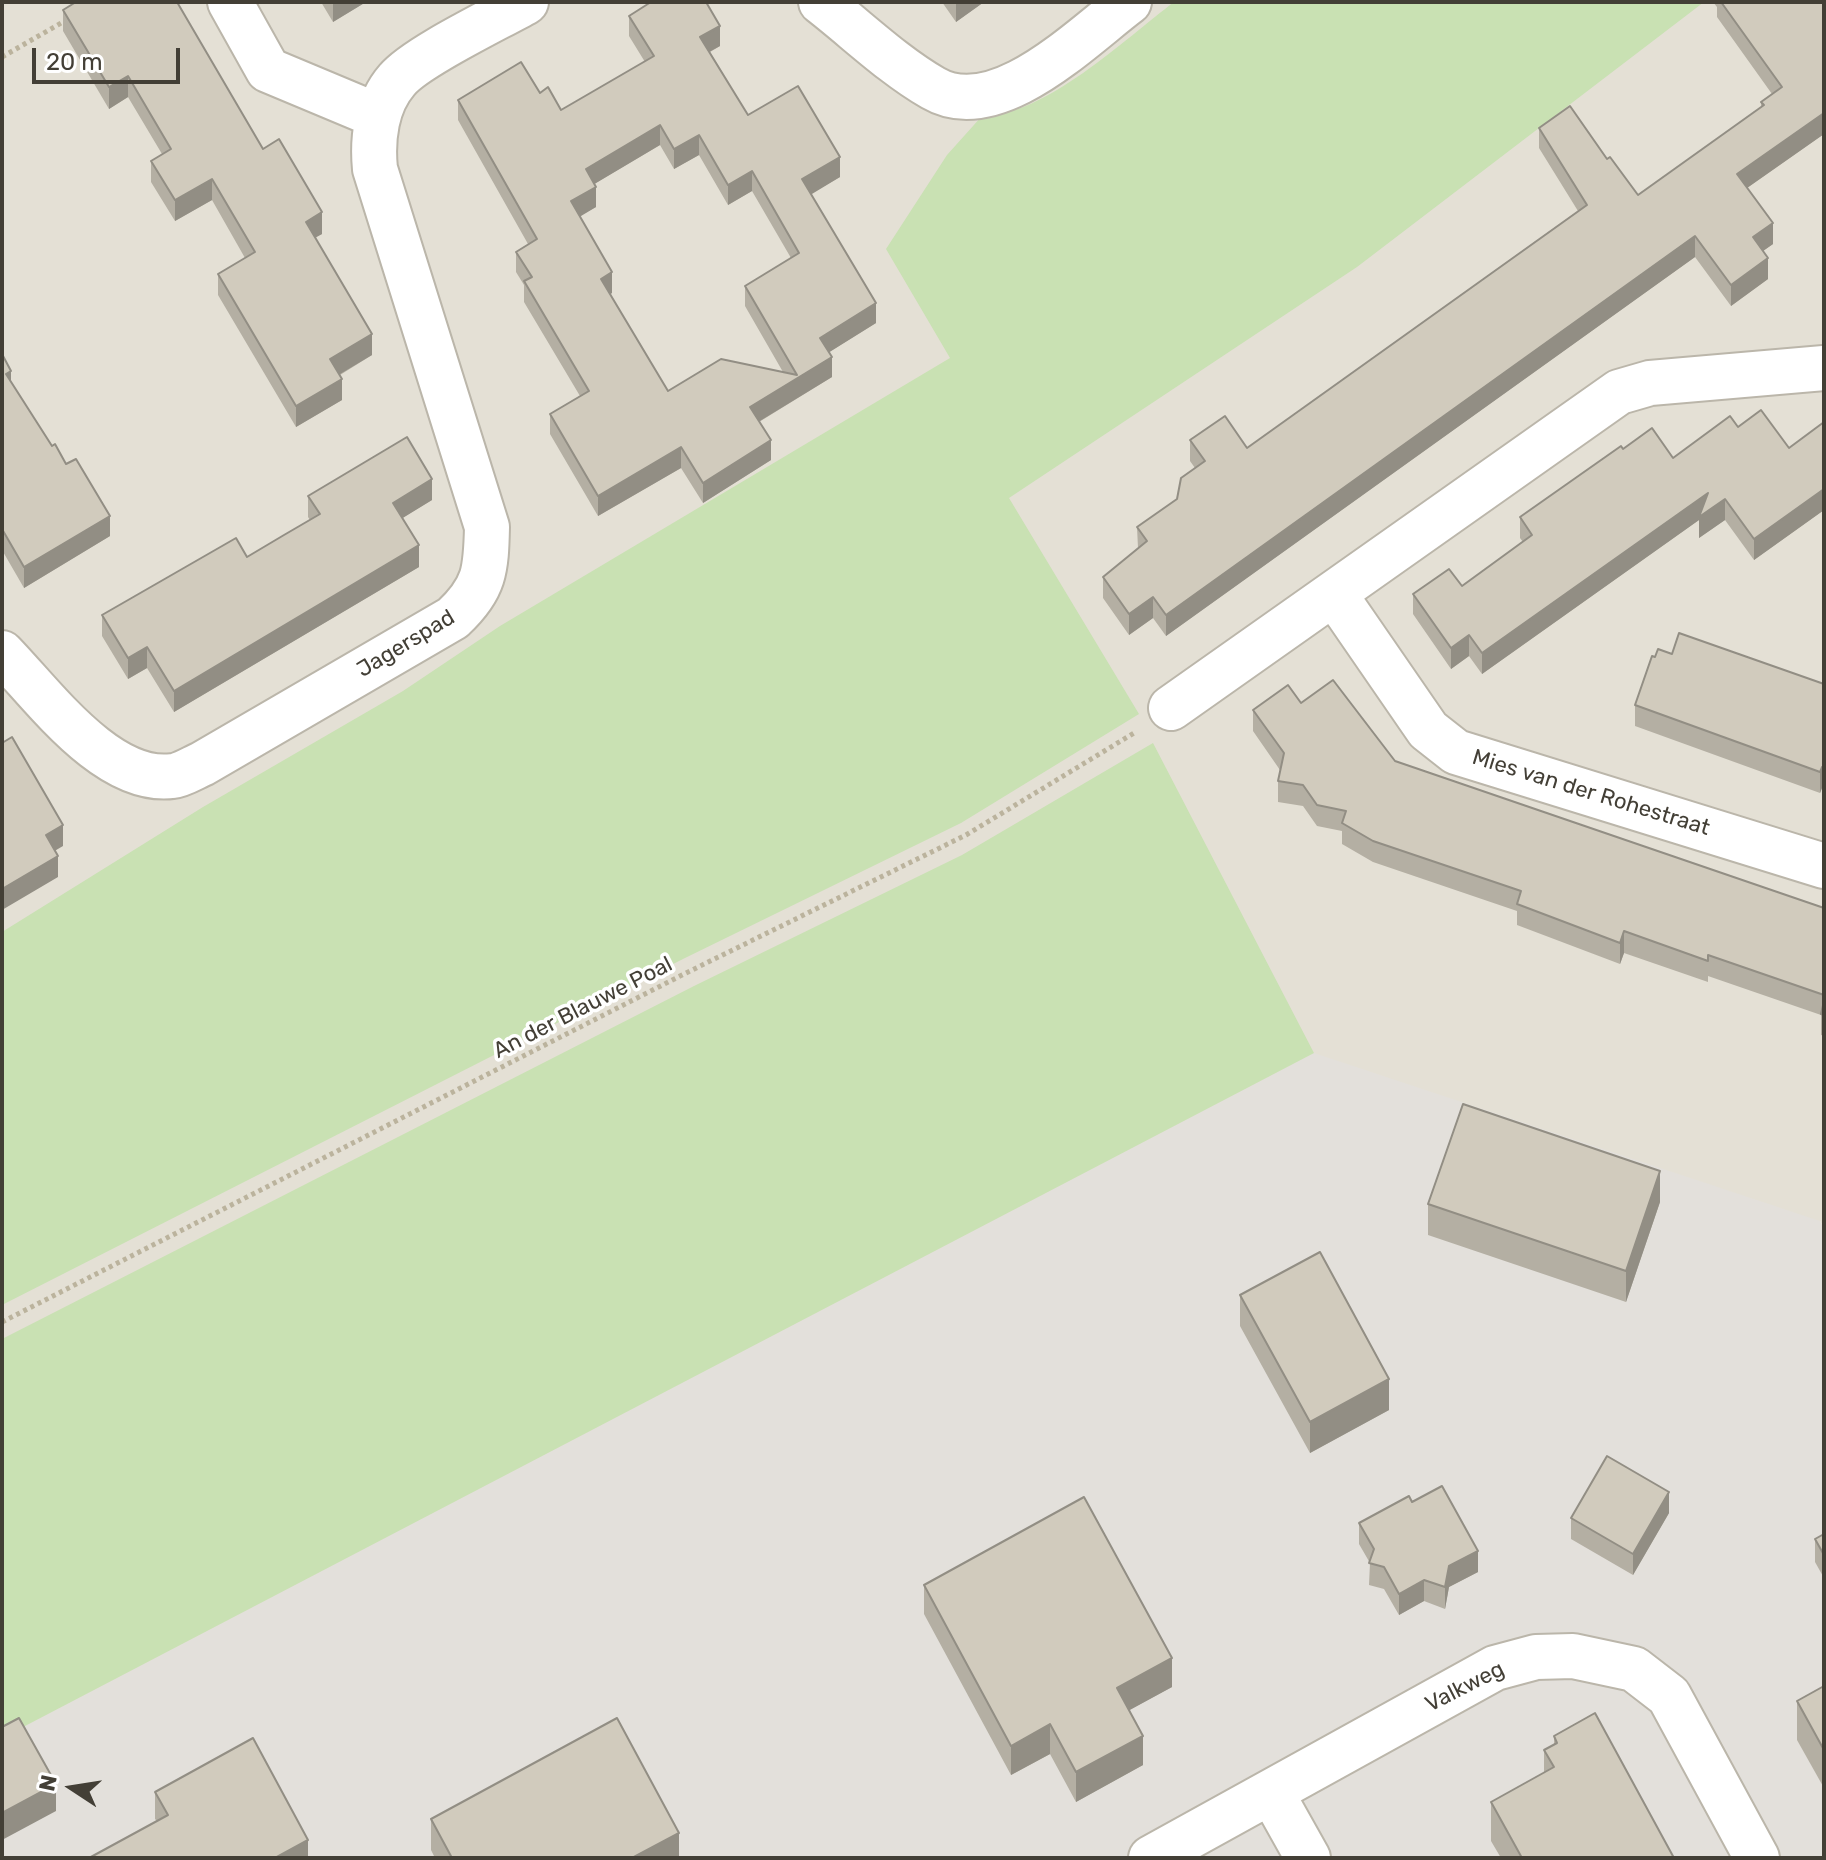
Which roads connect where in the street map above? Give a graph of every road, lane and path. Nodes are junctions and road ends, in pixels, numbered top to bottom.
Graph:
1 (230, 2) edge
2 (526, 2) edge
3 (821, 2) edge
4 (1129, 2) edge
5 (69, 18) edge
6 (2, 57) edge
7 (378, 116) junction
8 (1824, 368) edge
9 (1335, 595) junction
10 (2, 653) edge
11 (1171, 708) joint
12 (1824, 866) edge
13 (2, 1322) edge
14 (1271, 1792) junction
15 (1151, 1858) edge
16 (1308, 1858) edge
17 (1757, 1858) edge

1 - 7 street
2 - 7 street, Jagerspad
3 - 4 street
5 - 6 path
7 - 10 street, Jagerspad
8 - 9 street
9 - 11 street
9 - 12 street, Mies van der Rohestraat
11 - 13 path, An der Blauwe Poal
14 - 15 street, Valkweg
14 - 16 street
14 - 17 street, Valkweg

